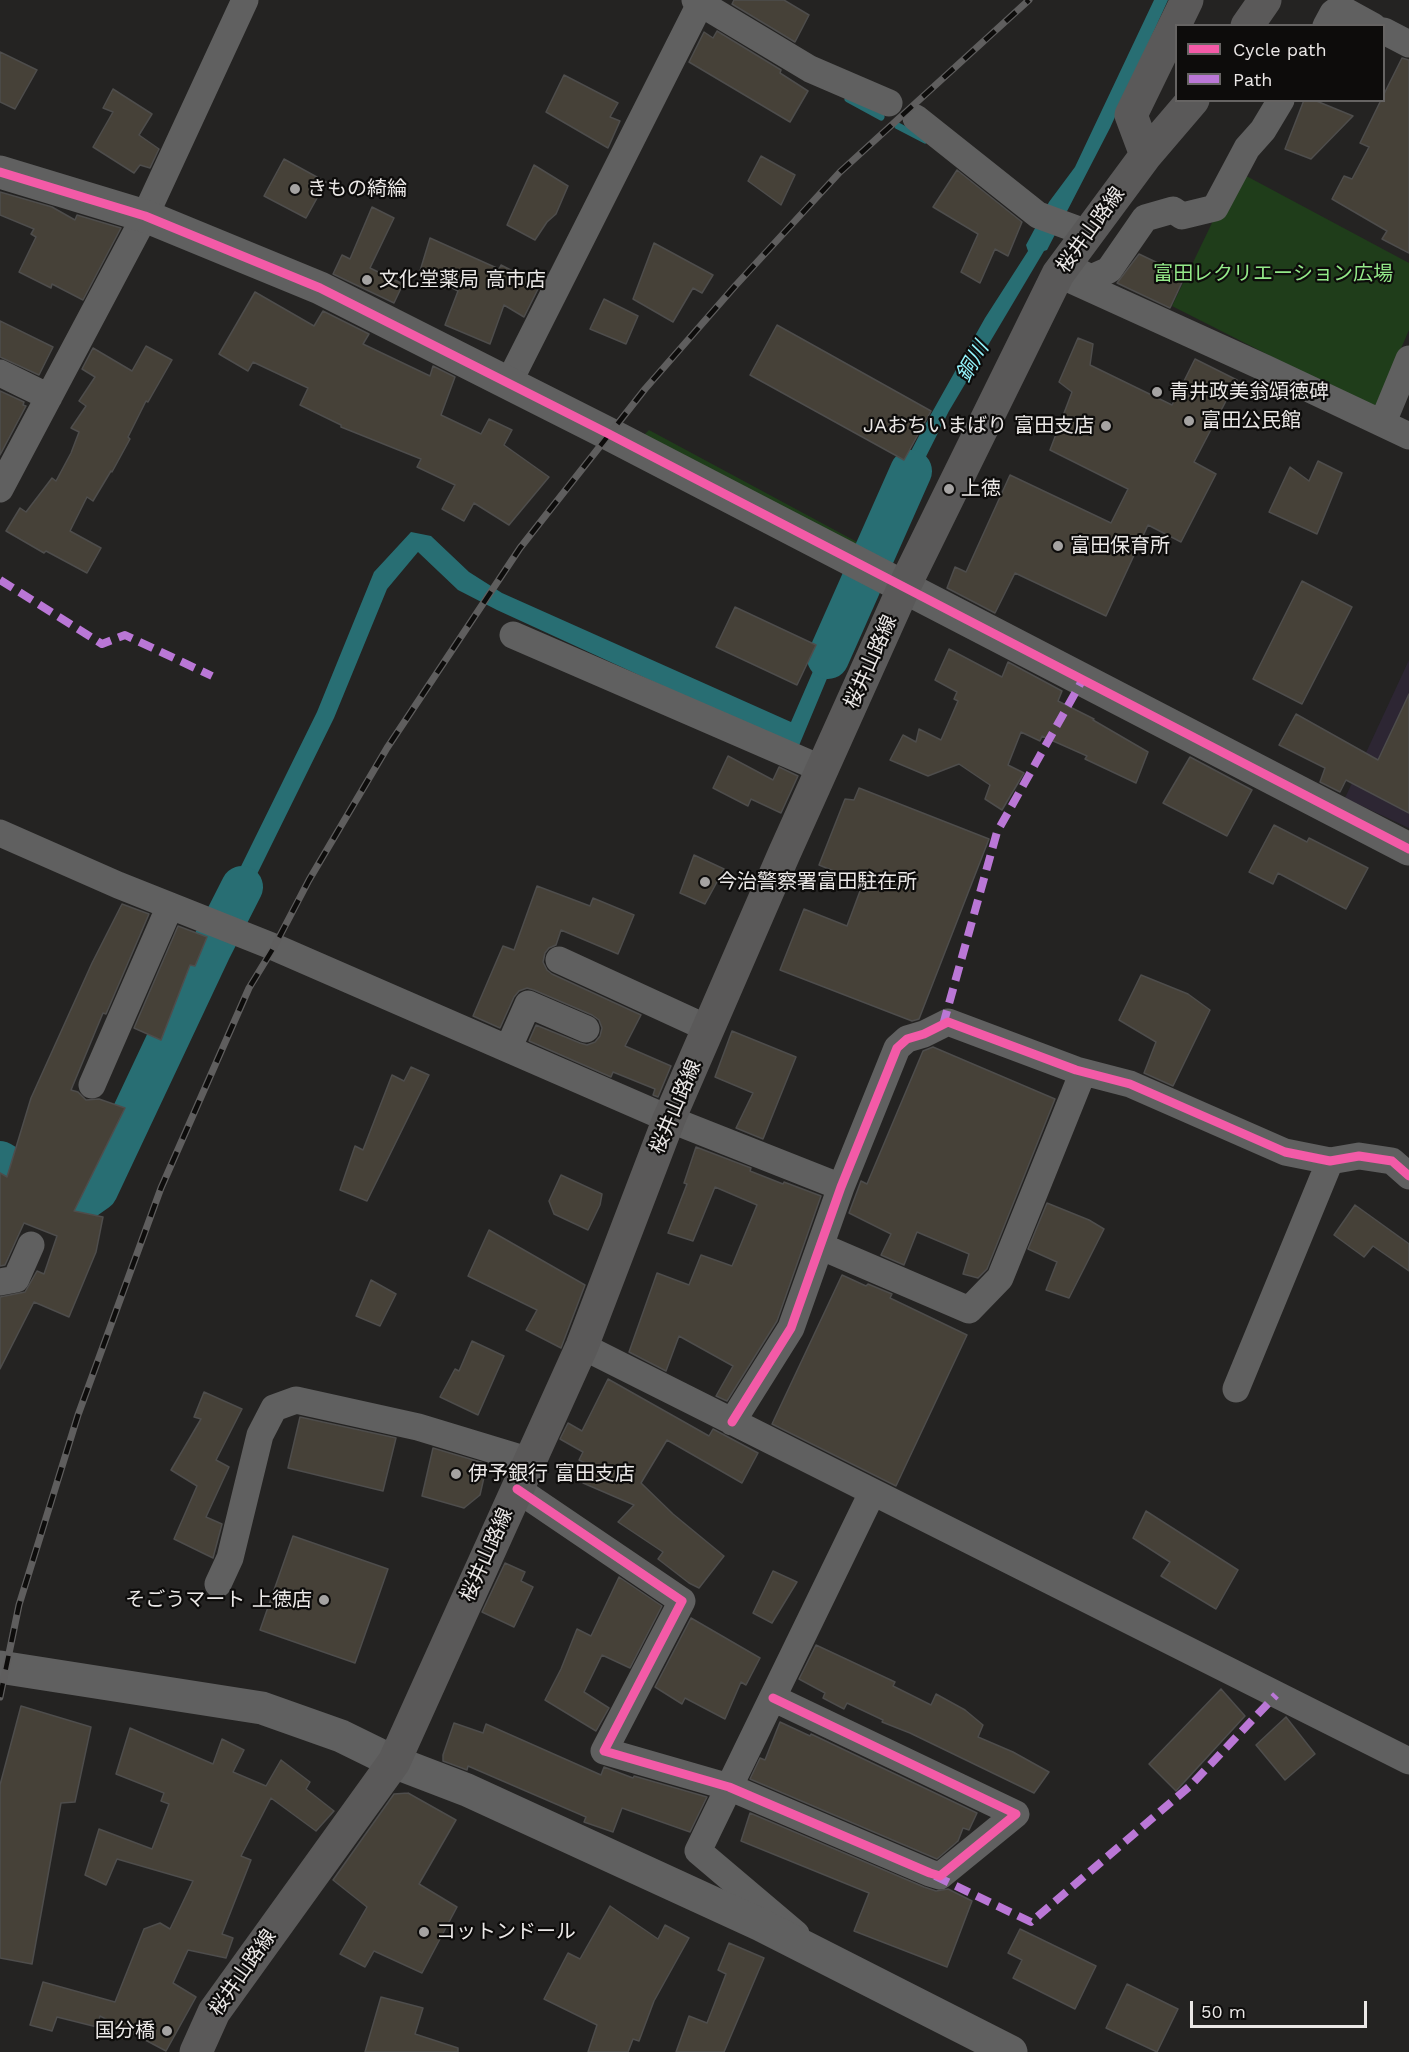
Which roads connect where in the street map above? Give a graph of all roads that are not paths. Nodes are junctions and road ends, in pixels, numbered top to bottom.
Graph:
1 (245, 0) edge
2 (1187, 0) edge
3 (1265, 0) edge
4 (699, 1) edge
5 (1175, 24) edge
6 (1248, 24) edge
7 (1327, 24) edge
8 (1369, 24) edge
9 (1175, 25) edge
10 (1385, 32) edge
11 (1409, 44) edge
12 (1191, 102) edge
13 (1280, 102) edge
14 (889, 103) dead end
15 (916, 118) dead end
16 (1146, 155) junction
17 (0, 172) edge
18 (145, 216) junction
19 (1087, 233) junction
20 (1061, 269) junction
21 (1409, 359) edge
22 (0, 373) edge
23 (508, 384) junction
24 (49, 397) junction
25 (1383, 422) junction
26 (1409, 436) edge
27 (0, 489) edge
28 (904, 587) junction
29 (513, 635) dead end
30 (822, 769) junction
31 (0, 833) edge
32 (1409, 849) edge
33 (170, 906) junction
34 (559, 960) dead end
35 (586, 1029) dead end
36 (709, 1029) junction
37 (508, 1049) junction
38 (1083, 1072) junction
39 (92, 1085) dead end
40 (669, 1119) junction
41 (1330, 1161) junction
42 (1409, 1176) edge
43 (841, 1187) junction
44 (31, 1245) dead end
45 (820, 1246) junction
46 (0, 1282) edge
47 (582, 1346) junction
48 (1236, 1389) dead end
49 (732, 1422) junction
50 (523, 1475) junction
51 (872, 1493) junction
52 (218, 1584) dead end
53 (0, 1667) edge
54 (772, 1698) junction
55 (1409, 1761) edge
56 (394, 1762) junction
57 (729, 1787) junction
58 (824, 1957) junction
59 (196, 2052) edge
60 (1011, 2052) edge

1 - 18 street
2 - 5 main road
3 - 6 main road
4 - 14 street
4 - 23 street
7 - 8 street
9 - 16 main road
10 - 11 street
12 - 16 main road, 桜井山路線
13 - 20 street
15 - 19 street
16 - 19 main road, 桜井山路線
17 - 18 street
18 - 23 street
18 - 24 street
19 - 20 main road, 桜井山路線
20 - 25 street
20 - 28 main road, 桜井山路線
21 - 25 street
22 - 24 street
23 - 28 street
24 - 27 street
25 - 26 street
28 - 30 main road, 桜井山路線
28 - 32 street
29 - 30 street
30 - 36 main road, 桜井山路線
31 - 33 street
33 - 37 street
33 - 39 street
34 - 36 street
35 - 37 street
36 - 40 main road, 桜井山路線
37 - 40 street
38 - 41 street
38 - 43 street
38 - 45 street
40 - 43 street
40 - 47 main road, 桜井山路線
41 - 42 street
41 - 48 street
43 - 45 street
44 - 46 street
45 - 49 street
47 - 49 street
47 - 50 main road, 桜井山路線
49 - 51 street
50 - 52 street
50 - 56 main road, 桜井山路線
50 - 57 street
51 - 54 street
51 - 55 street
53 - 56 street
54 - 57 street
54 - 57 street
56 - 58 street
56 - 59 main road, 桜井山路線
57 - 58 street
58 - 60 street

